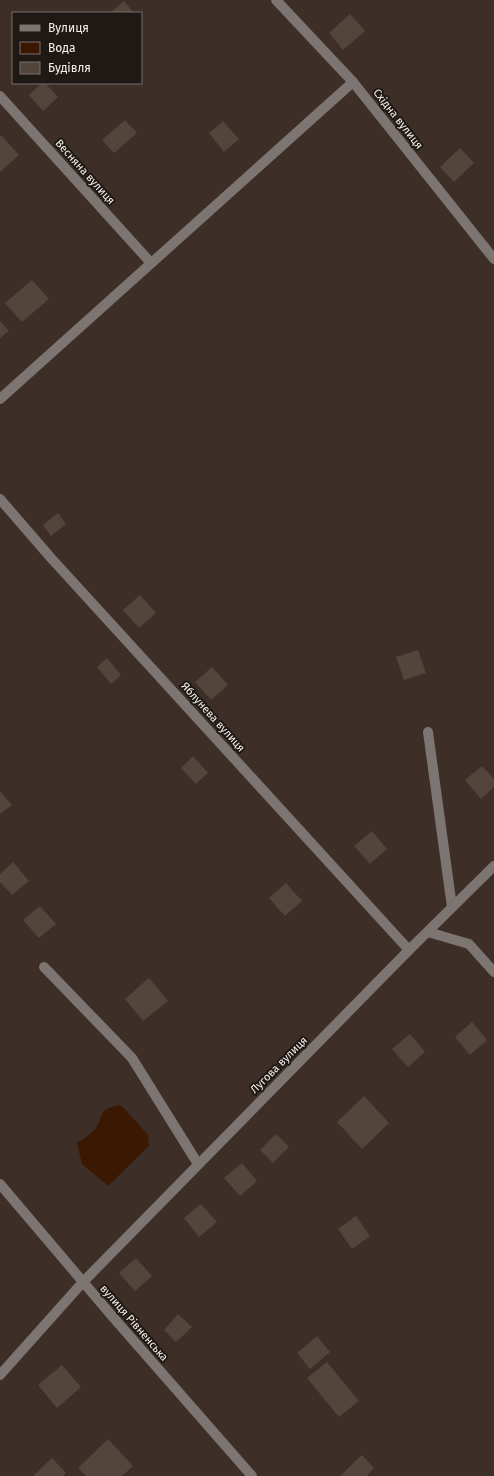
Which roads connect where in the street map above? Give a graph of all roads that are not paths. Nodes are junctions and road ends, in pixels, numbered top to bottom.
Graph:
1 (276, 0) edge
2 (353, 82) junction
3 (0, 96) edge
4 (494, 259) edge
5 (151, 263) junction
6 (0, 399) edge
7 (0, 499) edge
8 (428, 732) dead end
9 (494, 866) edge
10 (452, 907) junction
11 (428, 932) junction
12 (409, 950) junction
13 (44, 967) dead end
14 (494, 972) edge
15 (198, 1164) junction
16 (0, 1184) edge
17 (83, 1282) junction
18 (0, 1375) edge
19 (252, 1476) edge

1 - 2 street, Східна вулиця
2 - 4 street, Східна вулиця
2 - 5 street
3 - 5 street, Весняна вулиця
5 - 6 street
7 - 12 street, Яблунева вулиця
8 - 10 street
9 - 10 street, Лугова вулиця
10 - 11 street, Лугова вулиця
11 - 12 street, Лугова вулиця
11 - 14 street
12 - 15 street, Лугова вулиця
13 - 15 street
15 - 17 street, Лугова вулиця
16 - 17 street, вулиця Рівненська
17 - 18 street, Лугова вулиця
17 - 19 street, вулиця Рівненська

